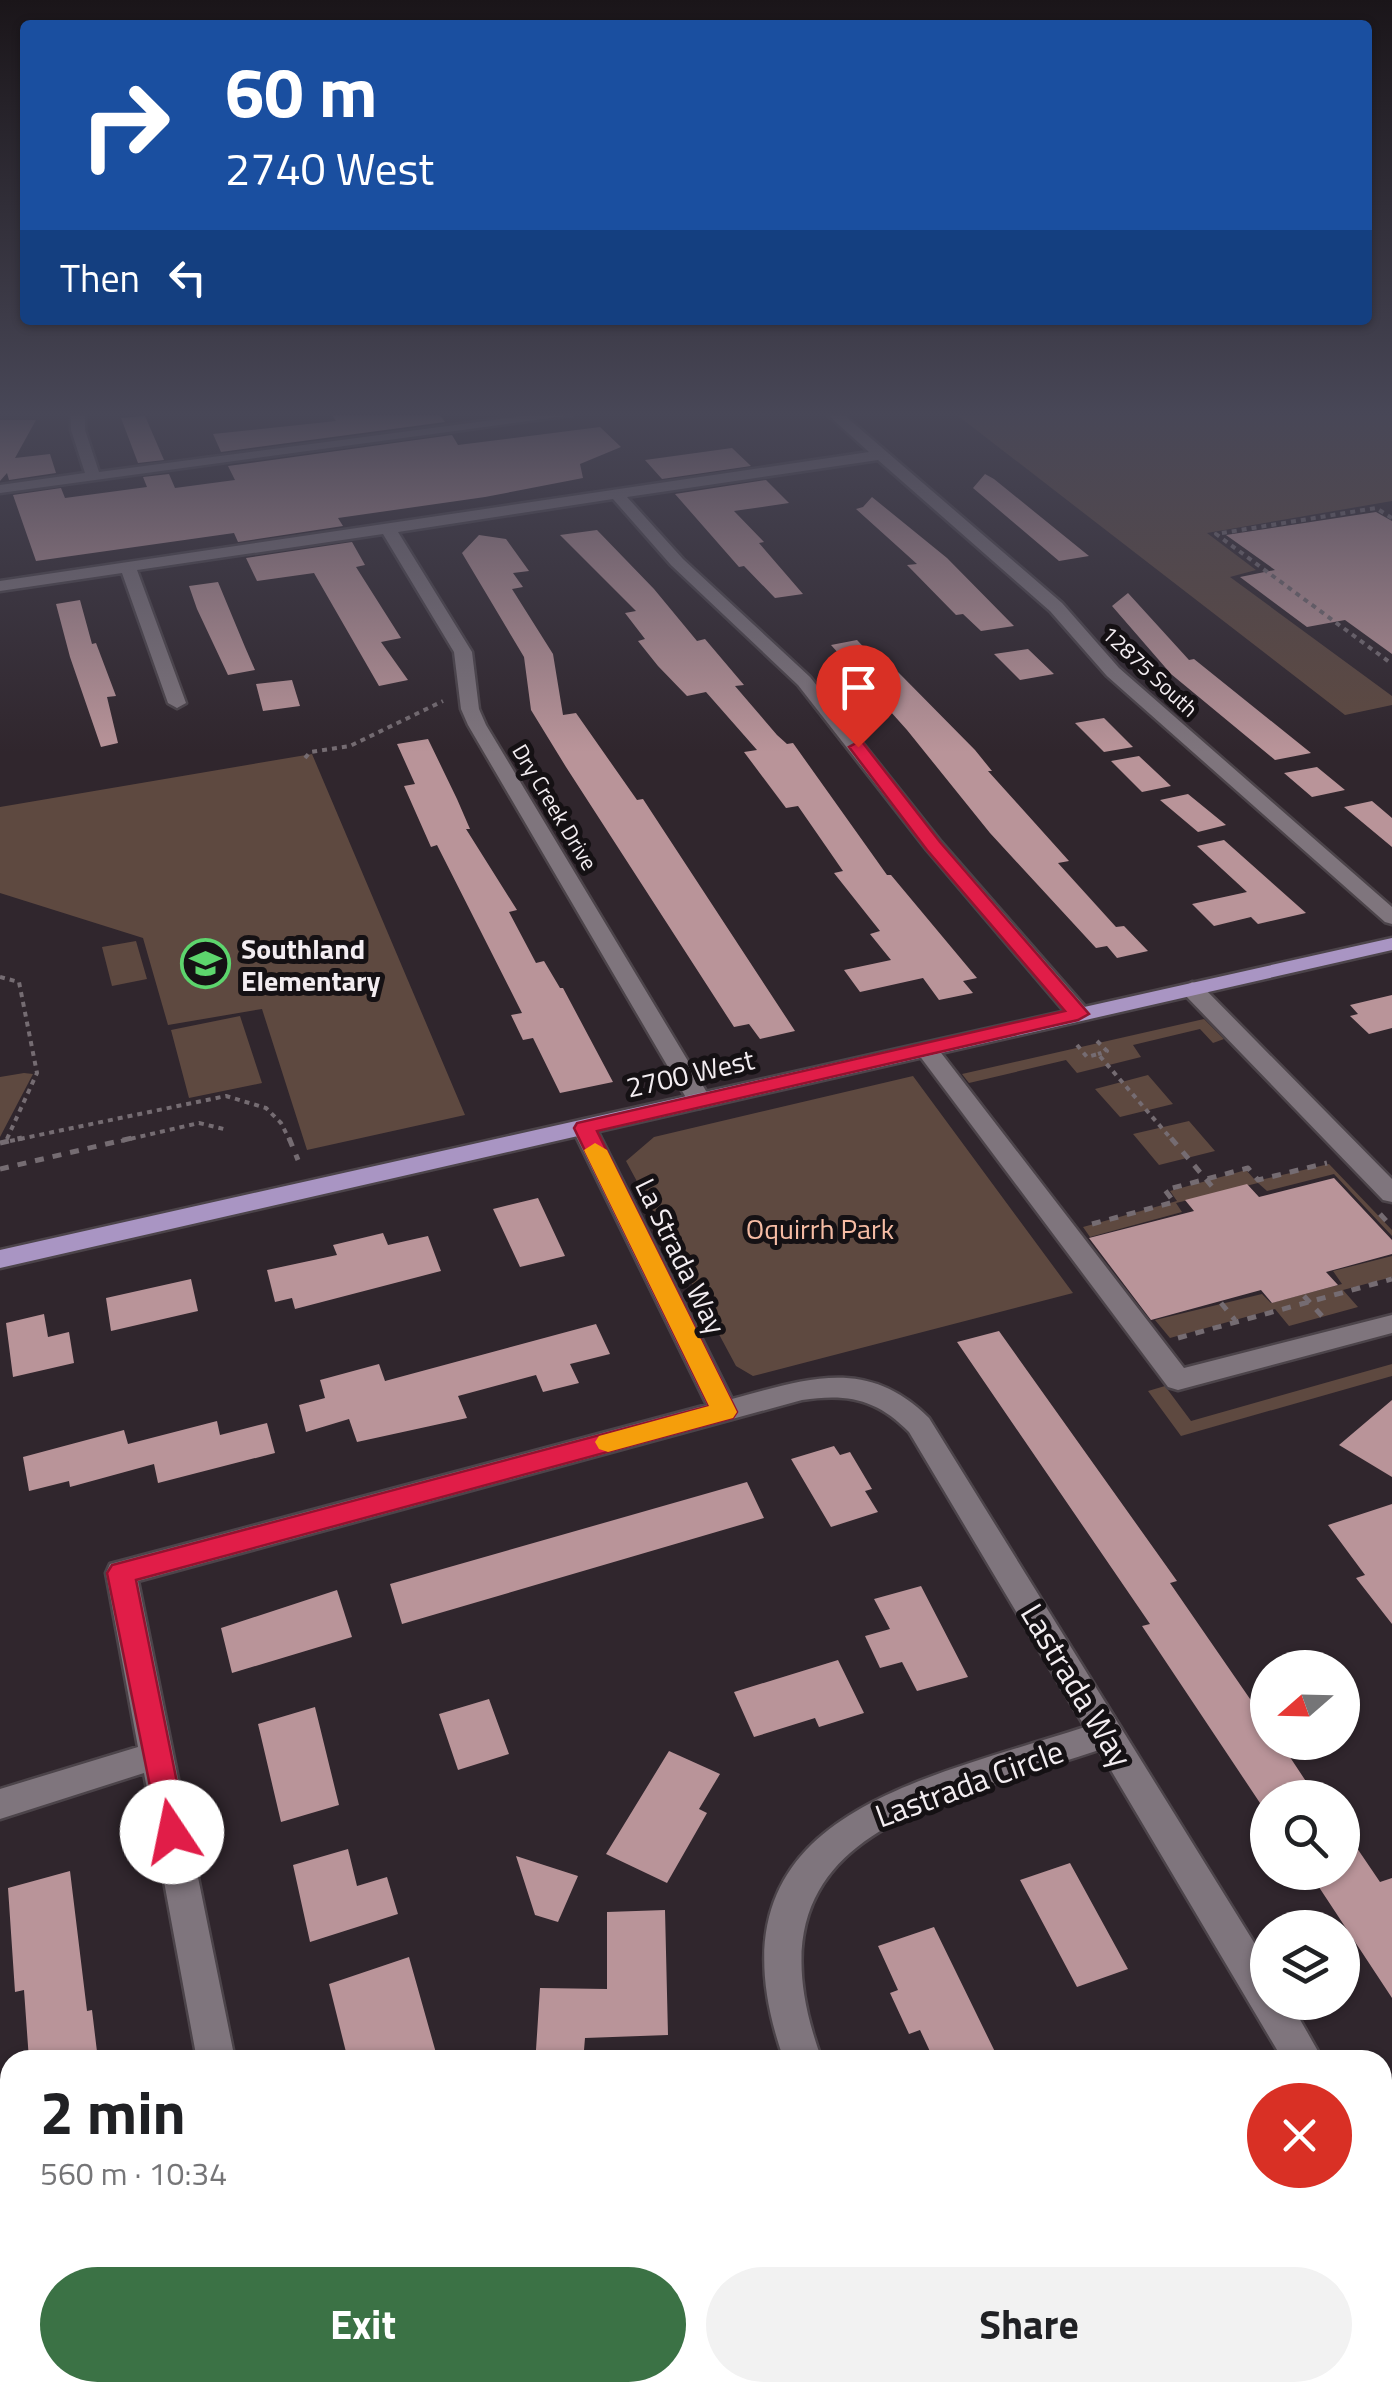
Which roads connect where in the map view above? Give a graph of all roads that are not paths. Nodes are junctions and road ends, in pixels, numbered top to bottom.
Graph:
1 (408, 527) edge
2 (645, 527) edge
3 (963, 527) edge
4 (390, 530) junction
5 (128, 568) junction
6 (0, 586) edge
7 (178, 704) dead end
8 (1392, 918) edge
9 (1392, 944) edge
10 (1192, 988) junction
11 (1078, 1014) junction
12 (927, 1050) junction
13 (700, 1102) junction
14 (584, 1128) junction
15 (1392, 1194) edge
16 (0, 1259) edge
17 (1392, 1324) edge
18 (724, 1412) junction
19 (1106, 1734) junction
20 (157, 1756) junction
21 (0, 1804) edge
22 (1250, 1971) edge
23 (1280, 2020) edge
24 (214, 2050) edge
25 (801, 2050) edge
26 (1298, 2050) edge

1 - 4 street
2 - 11 street
3 - 8 street, 12875 South
4 - 5 street
4 - 13 street, Dry Creek Drive
5 - 6 street
5 - 7 street
9 - 10 main road, 2700 West
10 - 11 main road, 2700 West
10 - 15 street
11 - 12 main road, 2700 West
12 - 13 main road, 2700 West
12 - 17 street
13 - 14 main road, 2700 West
14 - 16 main road, 2700 West
14 - 18 street, La Strada Way
18 - 19 street, Lastrada Way
18 - 20 street
19 - 22 street, Lastrada Way
19 - 25 street, Lastrada Circle
20 - 21 street
20 - 24 street
23 - 26 street, Lastrada Way

